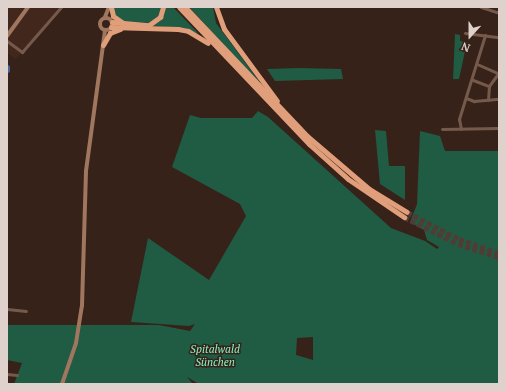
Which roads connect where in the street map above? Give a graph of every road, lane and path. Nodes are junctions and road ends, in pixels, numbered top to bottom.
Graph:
1 (28, 7) edge
2 (62, 7) edge
3 (163, 7) edge
4 (179, 7) edge
5 (185, 7) edge
6 (216, 7) edge
7 (481, 7) edge
8 (109, 8) edge
9 (499, 13) edge
10 (110, 21) junction
11 (127, 26) junction
12 (106, 30) junction
13 (465, 33) dead end
14 (485, 35) junction
15 (7, 36) edge
16 (499, 37) edge
17 (7, 41) edge
18 (103, 46) junction
19 (220, 52) junction
20 (477, 64) junction
21 (498, 72) edge
22 (473, 80) junction
23 (489, 86) junction
24 (466, 98) junction
25 (499, 99) edge
26 (488, 100) junction
27 (284, 114) junction
28 (460, 128) junction
29 (499, 128) edge
30 (442, 129) dead end
31 (7, 309) edge
32 (26, 311) dead end
33 (7, 374) edge
34 (17, 375) dead end
35 (62, 384) edge

1 - 15 main road
2 - 17 street
3 - 11 highway
4 - 19 highway
5 - 27 highway
6 - 27 highway
7 - 9 street
8 - 10 main road
8 - 11 highway
10 - 11 highway
10 - 12 main road
10 - 12 main road
11 - 18 highway
11 - 19 highway
12 - 18 main road
13 - 14 street
14 - 16 street
14 - 20 street
18 - 35 main road
19 - 27 highway
20 - 21 street
20 - 22 street
21 - 23 street
22 - 23 street
22 - 24 street
23 - 26 street
24 - 26 street
24 - 28 street
25 - 26 street
28 - 29 street
28 - 30 street
31 - 32 street
33 - 34 street

